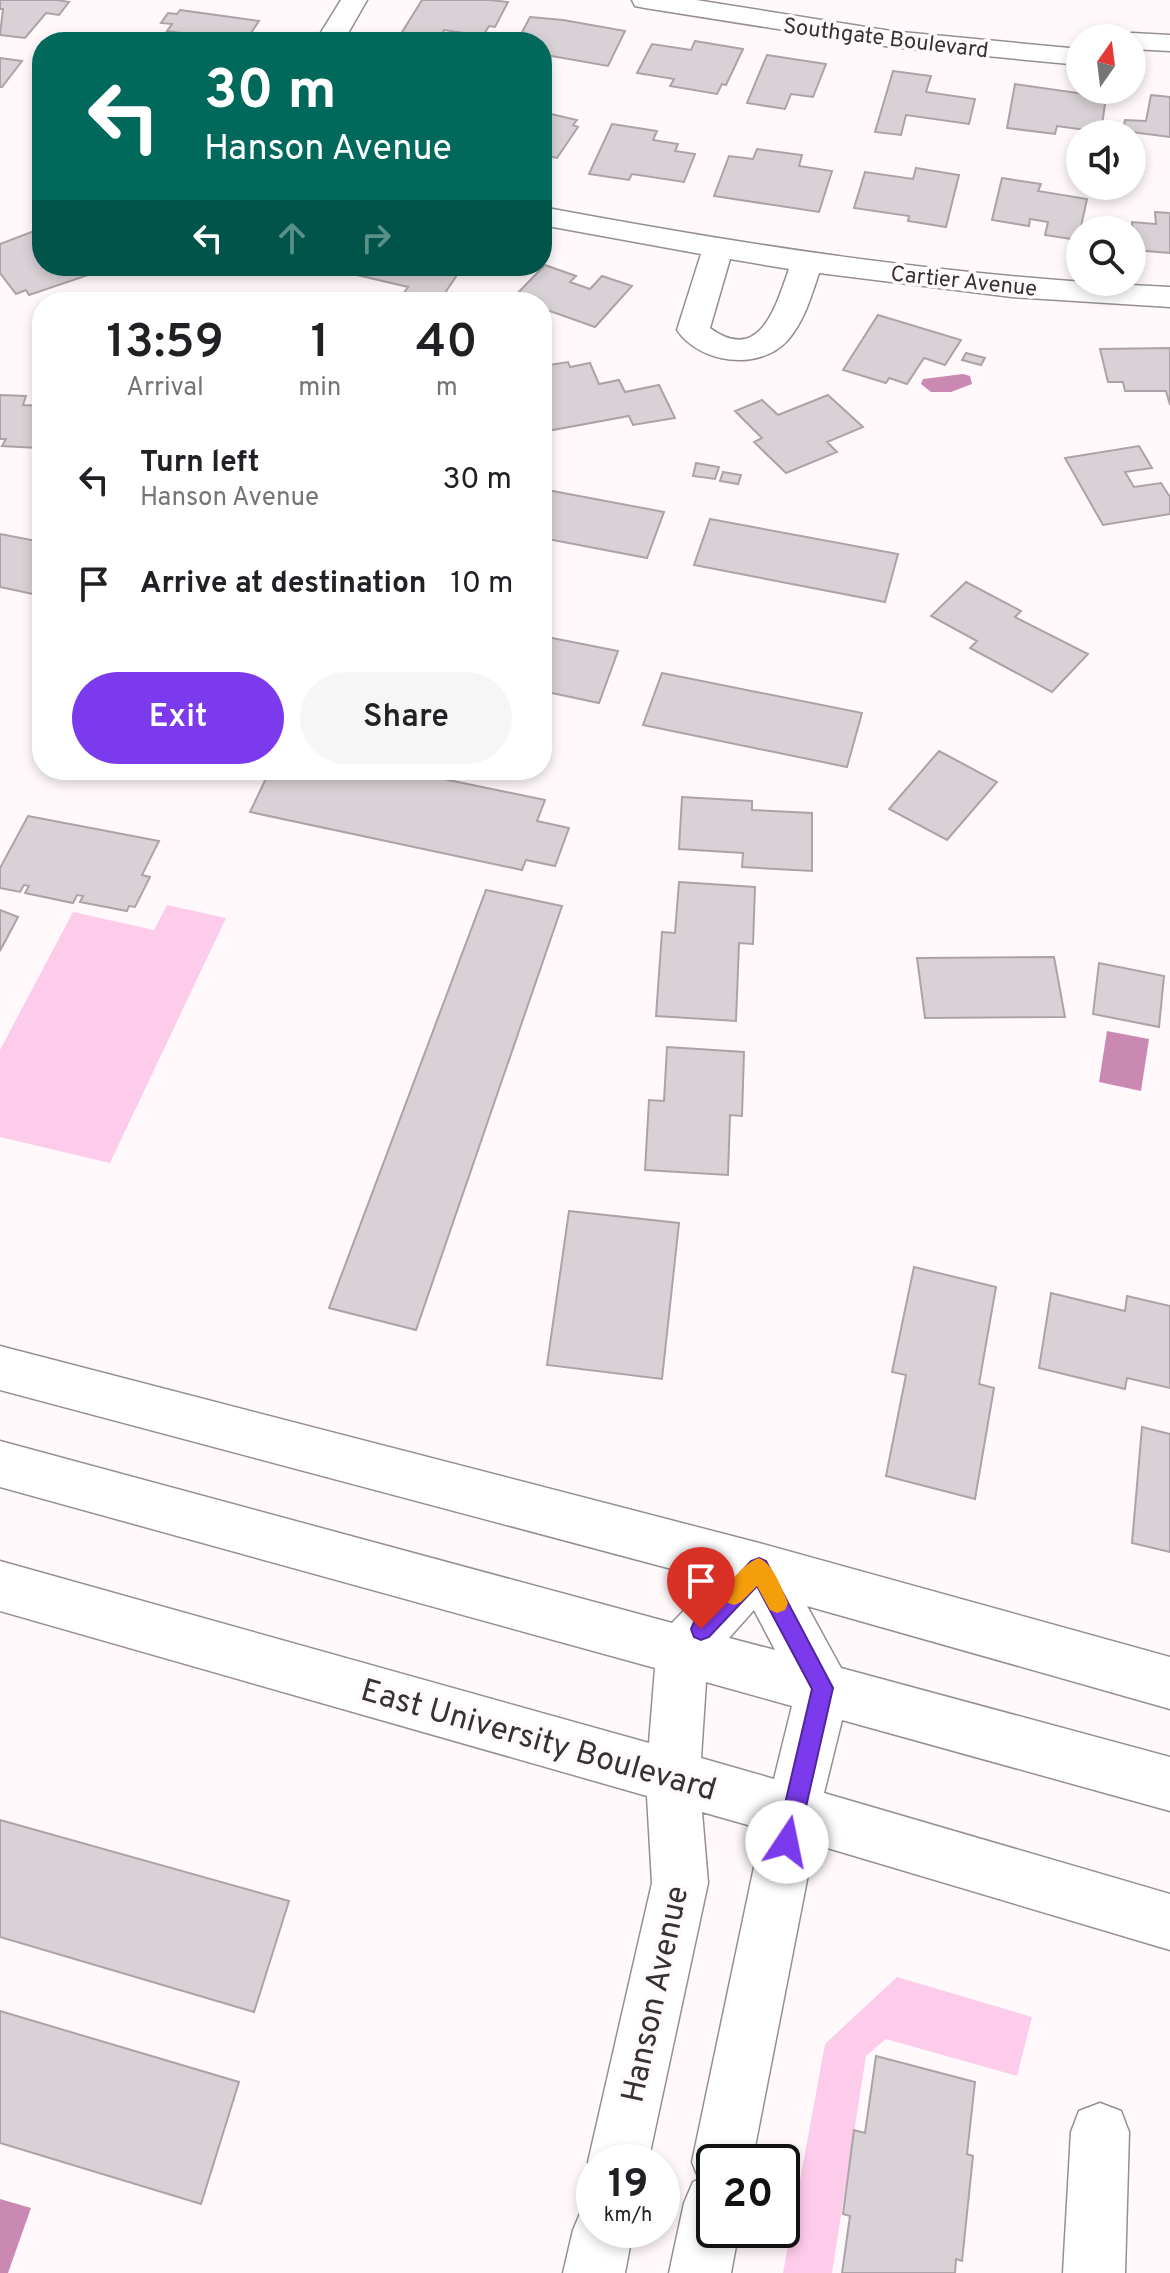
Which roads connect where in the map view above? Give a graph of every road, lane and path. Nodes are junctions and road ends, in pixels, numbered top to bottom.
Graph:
1 (354, 0) edge
2 (645, 0) edge
3 (761, 0) edge
4 (335, 32) edge
5 (1066, 35) edge
6 (1146, 42) edge
7 (1170, 43) edge
8 (1066, 56) edge
9 (1146, 61) edge
10 (1170, 62) edge
11 (552, 218) edge
12 (718, 249) junction
13 (807, 263) junction
14 (1170, 297) edge
15 (0, 1368) edge
16 (0, 1464) edge
17 (759, 1568) junction
18 (0, 1586) edge
19 (682, 1650) junction
20 (1170, 1683) edge
21 (823, 1688) junction
22 (673, 1777) junction
23 (1170, 1784) edge
24 (793, 1811) junction
25 (1170, 1922) edge
26 (1100, 2132) dead end
27 (622, 2144) edge
28 (726, 2144) edge
29 (599, 2248) edge
30 (705, 2248) edge
31 (594, 2273) edge
32 (700, 2273) edge
33 (1094, 2273) edge

1 - 4 street
2 - 8 street, Southgate Boulevard
3 - 5 street, Southgate Boulevard
6 - 7 street
9 - 10 street
11 - 12 street, Cartier Avenue
12 - 13 street, Cartier Avenue
12 - 13 street
13 - 14 street, Cartier Avenue
15 - 17 street
16 - 19 street
17 - 19 street
17 - 20 street
17 - 21 street
18 - 22 street, East University Boulevard
19 - 21 street
19 - 22 street, Hanson Avenue
21 - 23 street
21 - 24 street
22 - 24 street, East University Boulevard
22 - 27 street, Hanson Avenue
24 - 25 street, East University Boulevard
24 - 28 street
26 - 33 street
29 - 31 street
30 - 32 street

